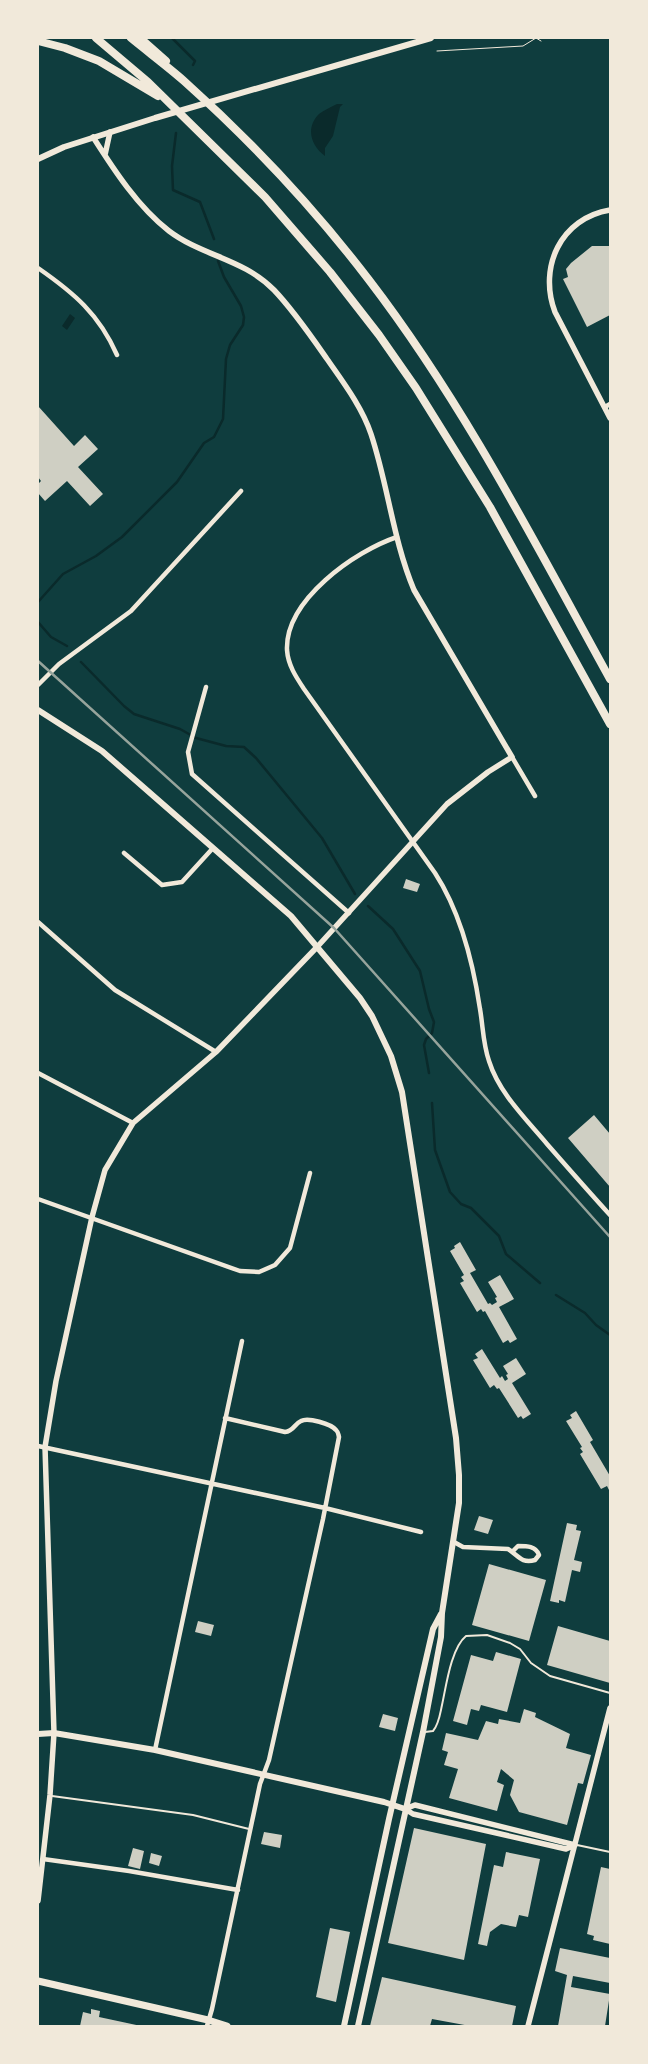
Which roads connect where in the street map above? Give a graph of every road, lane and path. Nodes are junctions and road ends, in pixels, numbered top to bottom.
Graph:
1 (96, 38) edge
2 (130, 38) edge
3 (140, 38) edge
4 (431, 38) edge
5 (38, 41) edge
6 (541, 41) dead end
7 (437, 51) dead end
8 (182, 80) junction
9 (165, 100) junction
10 (110, 132) junction
11 (93, 138) junction
12 (105, 155) junction
13 (38, 159) edge
14 (610, 210) edge
15 (38, 268) edge
16 (117, 356) dead end
17 (608, 406) edge
18 (610, 418) edge
19 (241, 491) dead end
20 (397, 537) junction
21 (610, 679) edge
22 (38, 686) edge
23 (206, 687) dead end
24 (38, 710) edge
25 (610, 724) edge
26 (512, 757) junction
27 (535, 796) dead end
28 (412, 841) junction
29 (213, 848) junction
30 (124, 853) dead end
31 (349, 913) junction
32 (38, 922) edge
33 (318, 946) junction
34 (216, 1052) junction
35 (38, 1073) edge
36 (133, 1123) junction
37 (310, 1173) dead end
38 (38, 1199) edge
39 (610, 1215) edge
40 (92, 1218) junction
41 (242, 1341) dead end
42 (225, 1418) junction
43 (38, 1446) edge
44 (45, 1447) junction
45 (212, 1484) junction
46 (325, 1508) junction
47 (421, 1532) dead end
48 (454, 1542) junction
49 (512, 1552) junction
50 (442, 1613) junction
51 (610, 1693) edge
52 (610, 1708) edge
53 (423, 1732) junction
54 (38, 1734) edge
55 (54, 1734) junction
56 (155, 1750) junction
57 (264, 1775) junction
58 (50, 1795) junction
59 (392, 1804) junction
60 (405, 1808) junction
61 (251, 1830) junction
62 (575, 1845) junction
63 (610, 1852) edge
64 (43, 1859) junction
65 (238, 1890) junction
66 (38, 1901) edge
67 (38, 1981) edge
68 (207, 2023) edge
69 (227, 2026) edge
70 (344, 2026) edge
71 (358, 2026) edge
72 (528, 2026) edge

1 - 9 highway
2 - 8 highway
3 - 8 highway
4 - 10 main road
5 - 9 highway
6 - 7 path
8 - 21 highway
9 - 25 highway
10 - 11 main road
10 - 12 street
11 - 12 street
11 - 13 main road
12 - 20 street
14 - 17 street
15 - 16 street
17 - 18 street
19 - 22 street
20 - 26 street
20 - 28 street
23 - 31 street
24 - 29 main road
26 - 27 street
26 - 28 street
28 - 31 street
28 - 39 street
29 - 30 street
29 - 33 main road
31 - 33 street
32 - 34 street
33 - 34 street
33 - 48 main road
34 - 36 street
35 - 36 street
36 - 40 street
37 - 40 street
38 - 40 street
40 - 44 street
41 - 42 street
42 - 45 street
42 - 46 street
43 - 44 street
44 - 45 street
44 - 55 street
45 - 46 street
45 - 56 street
46 - 47 street
46 - 57 street
48 - 49 street
48 - 50 main road
49 - 49 street
50 - 53 main road
50 - 59 main road
51 - 53 lane
52 - 62 street
53 - 60 main road
54 - 55 main road
55 - 56 main road
55 - 58 street
56 - 57 main road
57 - 59 main road
57 - 61 street
58 - 61 lane
58 - 64 street
59 - 60 main road
59 - 70 main road
60 - 62 street
60 - 62 street
60 - 71 main road
61 - 65 street
62 - 63 lane
62 - 72 street
64 - 65 street
64 - 66 street
65 - 68 street
67 - 68 main road
68 - 69 main road

